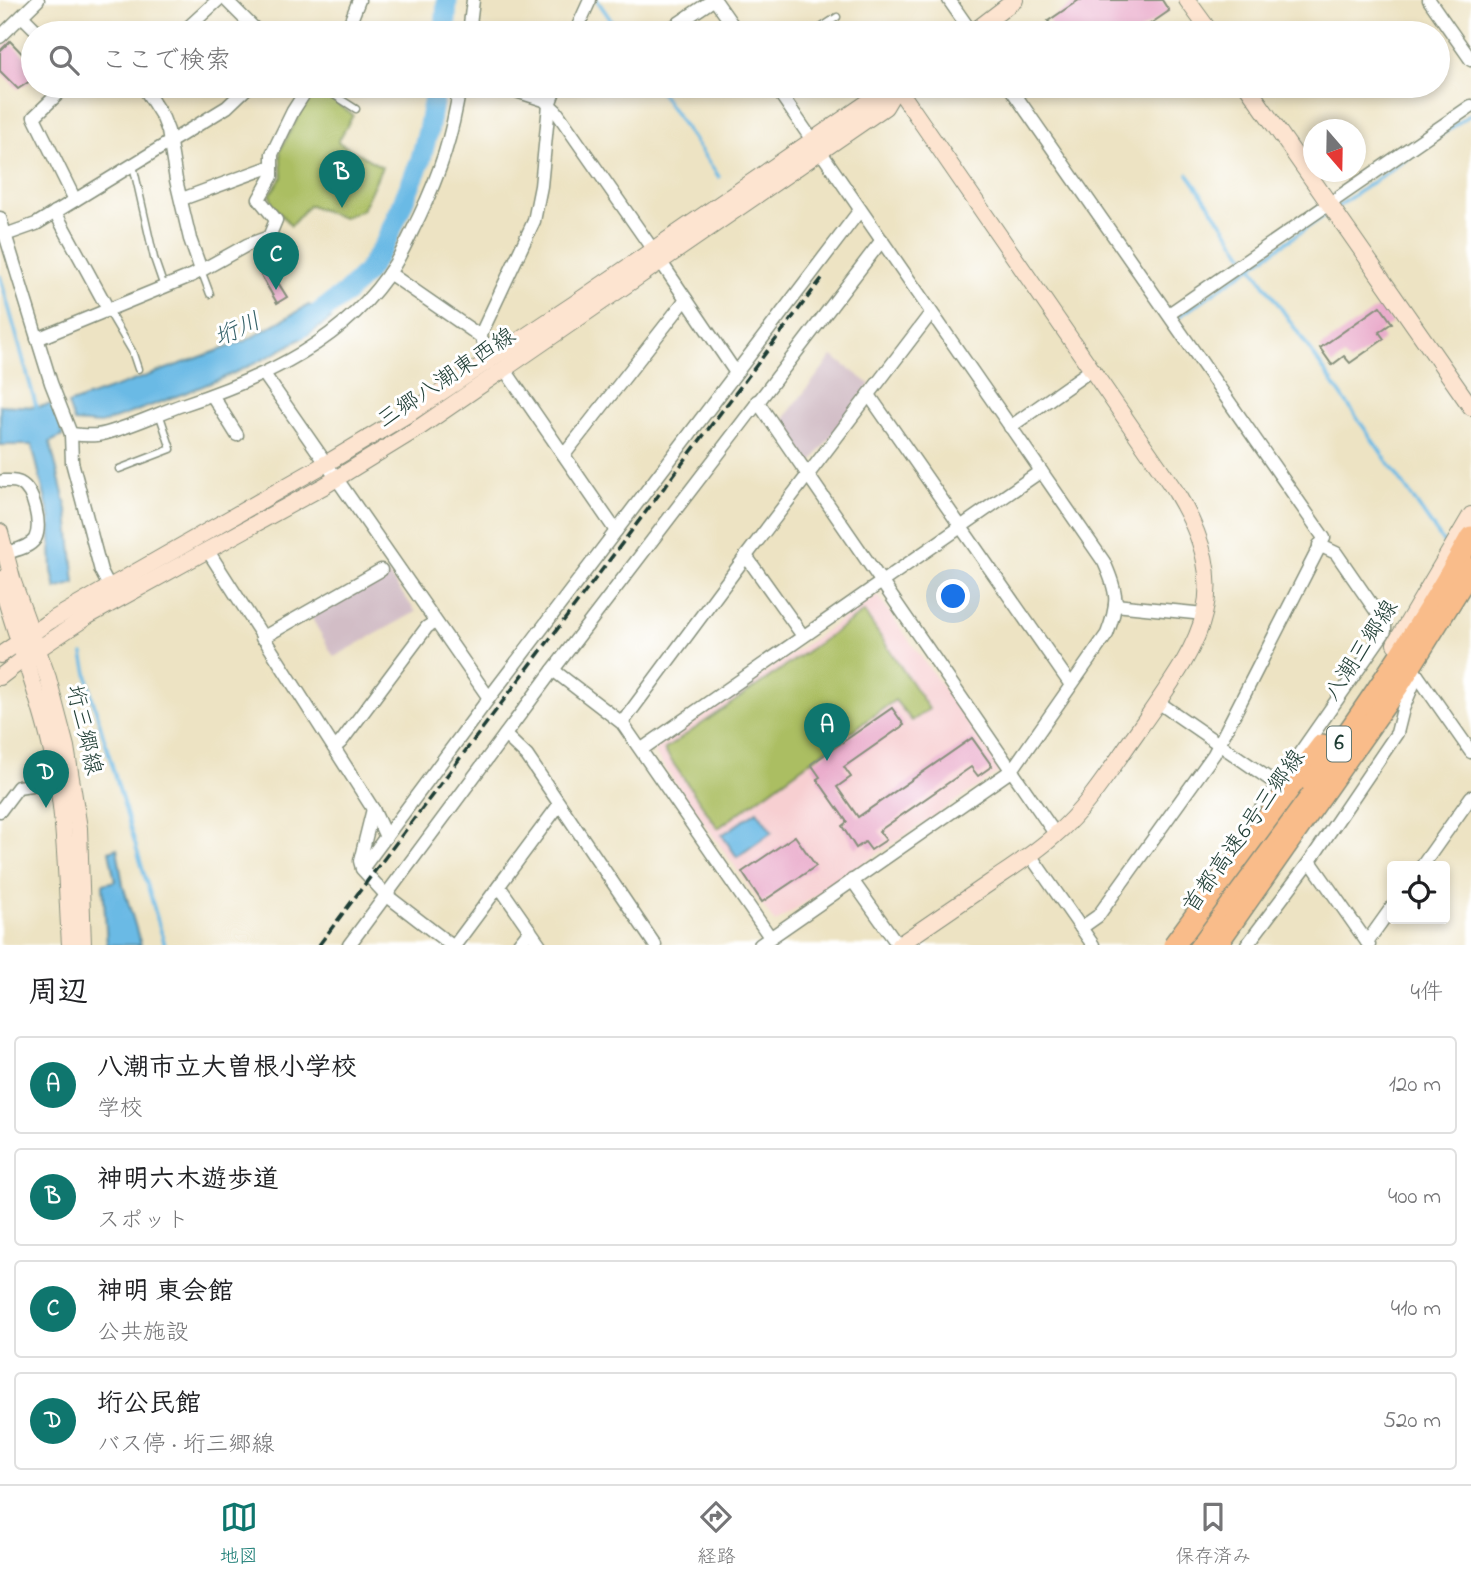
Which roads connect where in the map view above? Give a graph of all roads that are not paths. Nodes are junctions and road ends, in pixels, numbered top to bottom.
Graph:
1 (38, 0) edge
2 (218, 0) edge
3 (226, 0) edge
4 (359, 0) edge
5 (473, 0) edge
6 (590, 0) edge
7 (714, 0) edge
8 (949, 0) edge
9 (1014, 0) edge
10 (1188, 0) edge
11 (1430, 0) edge
12 (22, 16) junction
13 (837, 17) dead end
14 (27, 21) edge
15 (195, 21) edge
16 (247, 21) edge
17 (351, 21) edge
18 (470, 21) edge
19 (580, 21) edge
20 (682, 21) edge
21 (729, 21) edge
22 (831, 21) edge
23 (964, 21) edge
24 (987, 21) edge
25 (1202, 21) edge
26 (1444, 21) edge
27 (1450, 29) edge
28 (0, 37) edge
29 (1471, 60) edge
30 (54, 98) edge
31 (150, 98) edge
32 (236, 98) edge
33 (301, 98) edge
34 (339, 98) edge
35 (458, 98) edge
36 (538, 98) edge
37 (552, 98) edge
38 (783, 98) edge
39 (875, 98) edge
40 (906, 98) edge
41 (1017, 98) edge
42 (1255, 98) edge
43 (549, 105) junction
44 (1471, 106) edge
45 (356, 109) dead end
46 (169, 142) junction
47 (816, 146) junction
48 (133, 163) junction
49 (272, 166) junction
50 (75, 200) junction
51 (181, 200) junction
52 (1329, 204) junction
53 (860, 210) junction
54 (55, 212) junction
55 (0, 218) edge
56 (5, 235) junction
57 (882, 240) junction
58 (657, 256) junction
59 (201, 270) junction
60 (389, 273) junction
61 (164, 287) junction
62 (210, 294) dead end
63 (686, 299) junction
64 (109, 311) junction
65 (932, 313) junction
66 (1169, 314) junction
67 (480, 336) junction
68 (37, 339) junction
69 (499, 364) junction
70 (138, 369) dead end
71 (1091, 370) junction
72 (736, 373) junction
73 (264, 374) junction
74 (212, 395) junction
75 (869, 395) junction
76 (757, 401) junction
77 (1471, 407) edge
78 (159, 413) junction
79 (1010, 427) junction
80 (71, 434) junction
81 (237, 435) dead end
82 (564, 455) junction
83 (327, 463) junction
84 (119, 469) dead end
85 (1041, 471) junction
86 (809, 475) junction
87 (337, 478) junction
88 (3, 481) dead end
89 (1471, 515) edge
90 (961, 526) junction
91 (616, 531) junction
92 (0, 532) edge
93 (1471, 537) edge
94 (1320, 545) junction
95 (208, 551) junction
96 (6, 553) junction
97 (746, 556) junction
98 (1471, 569) edge
99 (381, 570) dead end
100 (1471, 576) edge
101 (1, 582) edge
102 (882, 582) junction
103 (109, 586) junction
104 (1115, 605) junction
105 (1204, 614) junction
106 (435, 622) junction
107 (26, 636) junction
108 (803, 636) junction
109 (262, 638) junction
110 (32, 653) junction
111 (0, 655) edge
112 (553, 670) junction
113 (1415, 673) junction
114 (0, 677) edge
115 (1071, 685) junction
116 (1397, 695) junction
117 (489, 698) junction
118 (1158, 702) junction
119 (1353, 707) junction
120 (622, 723) junction
121 (505, 735) junction
122 (1219, 745) junction
123 (334, 748) junction
124 (642, 749) junction
125 (1471, 752) edge
126 (1012, 770) junction
127 (57, 781) junction
128 (1286, 783) junction
129 (1471, 797) edge
130 (559, 805) junction
131 (373, 809) junction
132 (0, 811) edge
133 (1056, 835) junction
134 (386, 836) junction
135 (1030, 855) junction
136 (1310, 860) junction
137 (1426, 861) edge
138 (362, 869) junction
139 (852, 880) junction
140 (499, 886) junction
141 (386, 895) junction
142 (1219, 901) junction
143 (1189, 908) junction
144 (1387, 914) edge
145 (1081, 928) junction
146 (530, 930) junction
147 (765, 941) edge
148 (1367, 944) edge
149 (70, 945) edge
150 (83, 945) edge
151 (349, 945) edge
152 (453, 945) edge
153 (518, 945) edge
154 (540, 945) edge
155 (655, 945) edge
156 (898, 945) edge
157 (1093, 945) edge
158 (1163, 945) edge
159 (1174, 945) edge
160 (1187, 945) edge
161 (1197, 945) edge
162 (1216, 945) edge
163 (1226, 945) edge
164 (1234, 945) edge
165 (1247, 945) edge

1 - 12 street
2 - 15 street
3 - 16 street
4 - 17 street
5 - 18 street
6 - 19 street
7 - 20 street
7 - 21 street
8 - 23 street
9 - 24 street
10 - 25 street
11 - 26 street
12 - 14 street
12 - 28 street
13 - 22 lane
27 - 29 street
30 - 50 street
31 - 46 street
32 - 46 street
33 - 49 street
34 - 45 lane
35 - 60 street
36 - 43 street
37 - 43 street
38 - 47 street
39 - 47 street, 三郷八潮東西線
40 - 71 street
41 - 66 street
42 - 52 street
43 - 58 street
43 - 67 street
44 - 52 street
46 - 48 street
46 - 51 street
47 - 53 street
47 - 58 street, 三郷八潮東西線
48 - 50 street
48 - 61 lane
49 - 51 street
49 - 59 street
50 - 54 street
51 - 59 street
52 - 66 street
52 - 77 street
53 - 57 street
53 - 72 street
54 - 56 street
54 - 64 street
55 - 56 street
56 - 68 street
57 - 65 street
57 - 76 street
58 - 63 street
58 - 69 street, 三郷八潮東西線
59 - 61 street
59 - 62 lane
60 - 67 street
60 - 73 street
61 - 64 street
63 - 72 street
63 - 82 street
64 - 68 street
64 - 70 lane
65 - 75 street
65 - 79 street
66 - 94 street
67 - 69 street
68 - 80 street
69 - 82 street
69 - 83 street, 三郷八潮東西線
69 - 87 street, 三郷八潮東西線
71 - 79 street
71 - 105 street
72 - 91 street
73 - 74 street
73 - 83 street
74 - 78 street
74 - 81 street
75 - 86 street
75 - 90 street
76 - 86 street
76 - 112 street
78 - 80 street
78 - 84 lane
79 - 85 street
80 - 103 street
82 - 91 street
83 - 87 street
83 - 103 street, 三郷八潮東西線
85 - 90 street
85 - 104 street
86 - 97 street
86 - 102 street
87 - 95 street, 三郷八潮東西線
87 - 106 street
88 - 96 street
89 - 119 street, 八潮三郷線
90 - 102 street
90 - 115 street
91 - 117 street
92 - 96 street, 垳三郷線
93 - 161 highway, 首都高速6号三郷線 / 6
94 - 122 street
94 - 128 street
95 - 109 street
95 - 110 street, 三郷八潮東西線
96 - 107 street, 垳三郷線
97 - 108 street
97 - 120 street
98 - 162 highway, 首都高速6号三郷線 / 6
99 - 109 street
100 - 113 street
101 - 107 street, 垳三郷線
102 - 108 street
102 - 126 street
103 - 107 street, 三郷八潮東西線
104 - 105 street
104 - 115 street
105 - 118 street
106 - 117 street
106 - 123 street
107 - 110 street, 垳三郷線
107 - 111 street, 三郷八潮東西線
108 - 124 street
109 - 123 street
110 - 114 street, 三郷八潮東西線
110 - 127 street, 垳三郷線
110 - 150 street, 垳三郷線
112 - 120 street
112 - 121 street
113 - 116 street
113 - 125 street
113 - 136 street
115 - 126 street
116 - 163 street
116 - 164 highway
117 - 134 street
118 - 122 street
118 - 133 street
119 - 128 highway
119 - 142 street, 八潮三郷線
120 - 124 street
121 - 130 street
121 - 141 street
122 - 128 street
122 - 145 street
123 - 131 street
124 - 147 street
126 - 133 street
126 - 139 street
127 - 132 street
127 - 149 street, 垳三郷線
128 - 143 street
128 - 159 highway, bridge
129 - 137 street
130 - 140 street
130 - 155 street
131 - 134 street
131 - 138 street
133 - 135 street
134 - 138 street
135 - 145 street
135 - 156 street
136 - 148 street
136 - 165 street
138 - 141 street
139 - 147 street
139 - 156 street
140 - 146 street
140 - 152 street
141 - 151 street
141 - 152 street
142 - 143 street
142 - 160 street, 八潮三郷線
143 - 158 street
144 - 148 street
145 - 157 street
146 - 153 street
146 - 154 street

